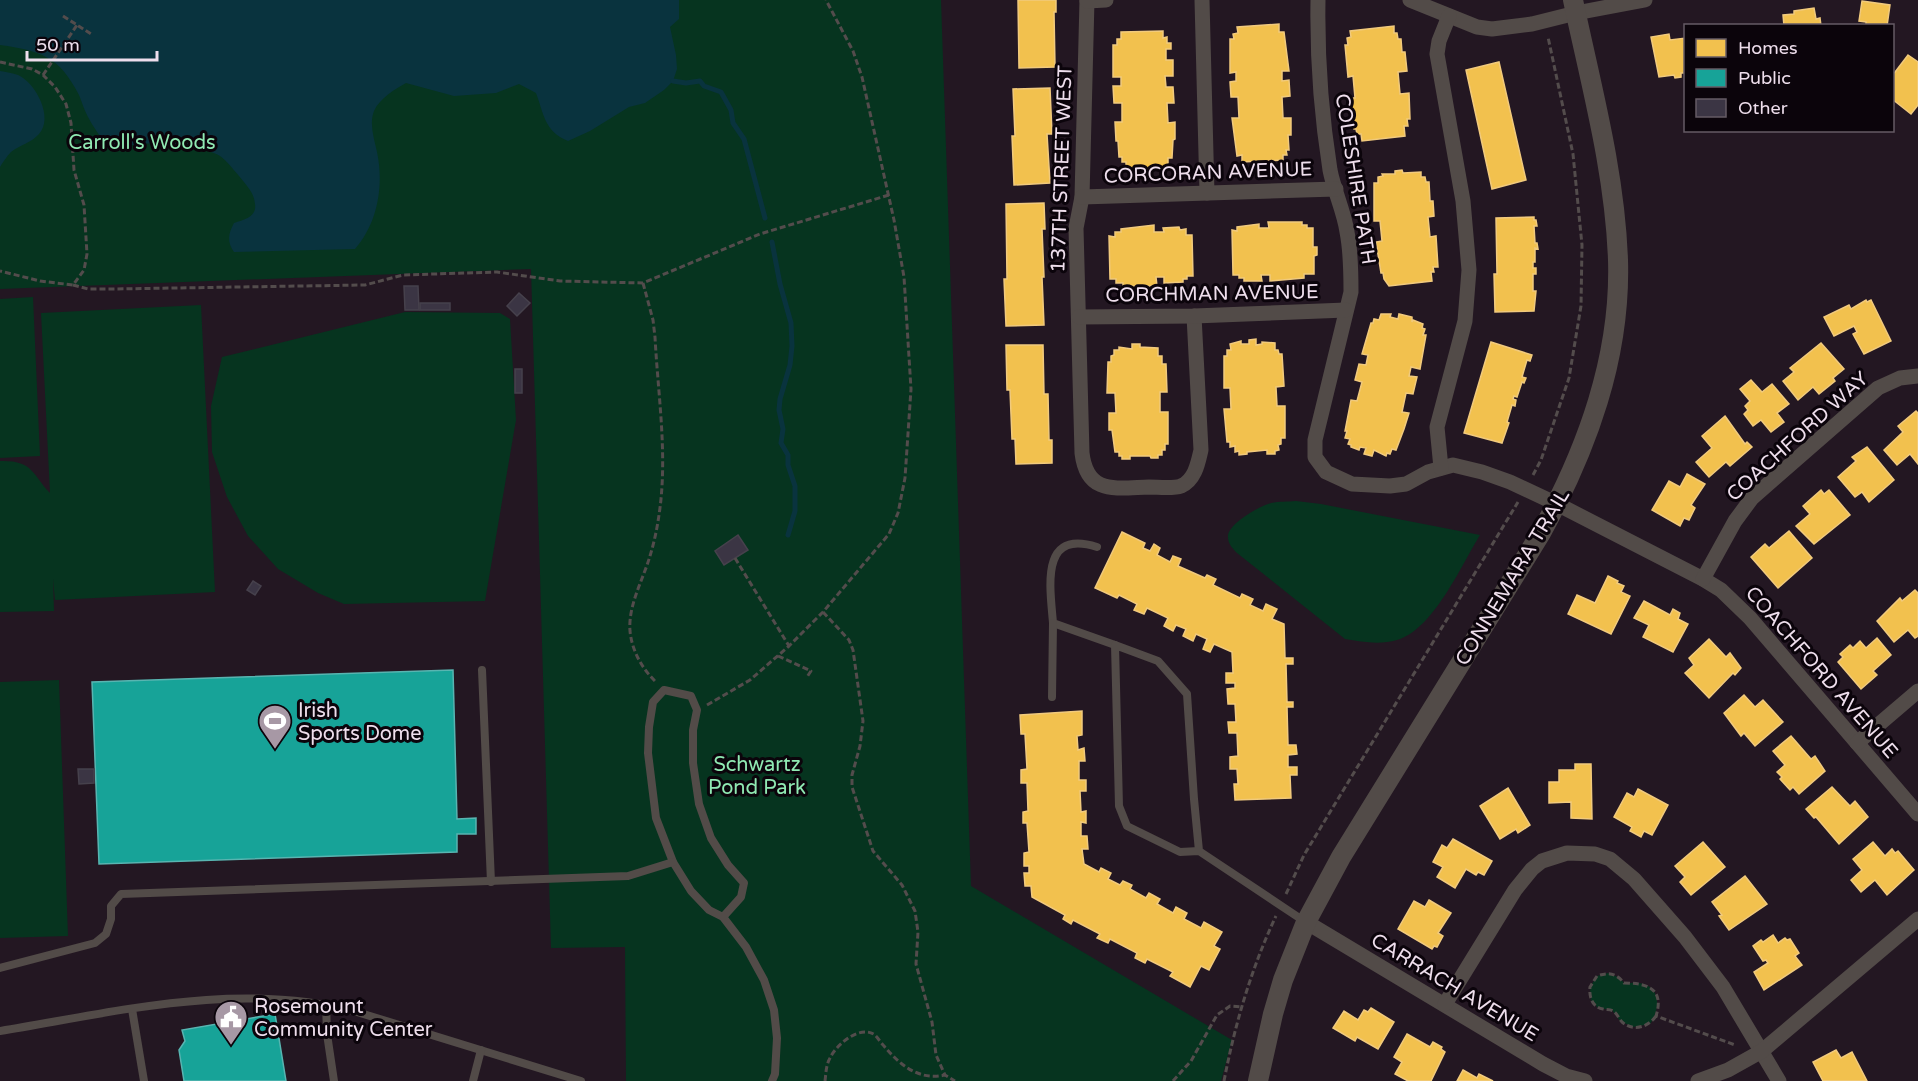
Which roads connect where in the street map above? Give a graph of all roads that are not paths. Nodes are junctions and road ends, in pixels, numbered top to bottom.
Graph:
1 (1087, 0) edge
2 (1106, 0) edge
3 (1202, 0) edge
4 (1318, 0) edge
5 (1410, 0) edge
6 (1645, 0) edge
7 (1575, 6) edge
8 (1449, 16) junction
9 (1336, 189) junction
10 (1207, 193) junction
11 (1082, 197) junction
12 (1346, 310) junction
13 (1194, 316) junction
14 (1079, 317) junction
15 (1918, 376) edge
16 (1441, 468) junction
17 (1557, 504) junction
18 (1098, 547) dead end
19 (1703, 579) junction
20 (1053, 623) junction
21 (1115, 645) junction
22 (482, 670) dead end
23 (1918, 691) edge
24 (1052, 697) dead end
25 (1857, 743) junction
26 (1918, 814) edge
27 (1199, 851) junction
28 (673, 862) junction
29 (491, 882) junction
30 (723, 917) junction
31 (1918, 919) edge
32 (1306, 922) junction
33 (0, 968) edge
34 (326, 1003) junction
35 (1445, 1004) junction
36 (132, 1010) junction
37 (0, 1031) edge
38 (481, 1050) junction
39 (1762, 1051) junction
40 (144, 1081) edge
41 (334, 1081) edge
42 (473, 1081) edge
43 (581, 1081) edge
44 (772, 1081) edge
45 (1258, 1081) edge
46 (1585, 1081) edge
47 (1698, 1081) edge
48 (1779, 1081) edge

1 - 2 street
1 - 11 street, 137TH STREET WEST
3 - 10 street
4 - 9 street, COLESHIRE PATH
5 - 8 street
6 - 7 street
7 - 8 street
7 - 17 street, CONNEMARA TRAIL
8 - 16 street
9 - 10 street, CORCORAN AVENUE
9 - 12 street, COLESHIRE PATH
10 - 11 street, CORCORAN AVENUE
11 - 14 street, 137TH STREET WEST
12 - 13 street, CORCHMAN AVENUE
12 - 16 street, COLESHIRE PATH
13 - 14 street, CORCHMAN AVENUE
13 - 14 street, 137TH STREET WEST
15 - 19 street, COACHFORD WAY
16 - 17 street, COLESHIRE PATH
17 - 19 street, COACHFORD AVENUE
17 - 32 street, CONNEMARA TRAIL
18 - 20 lane
19 - 25 street, COACHFORD AVENUE
20 - 21 lane
20 - 24 lane
21 - 27 lane
21 - 27 lane
22 - 29 lane
23 - 25 street
25 - 26 street, COACHFORD AVENUE
27 - 32 lane
28 - 29 lane
28 - 30 lane
28 - 30 lane
29 - 33 lane
30 - 44 lane
31 - 39 street
32 - 35 street, CARRACH AVENUE
32 - 45 street, CONNEMARA TRAIL
34 - 36 lane
34 - 38 lane
34 - 41 lane
35 - 39 street
35 - 46 street, CARRACH AVENUE
36 - 37 lane
36 - 40 lane
38 - 42 lane
38 - 43 lane
39 - 47 street
39 - 48 street

